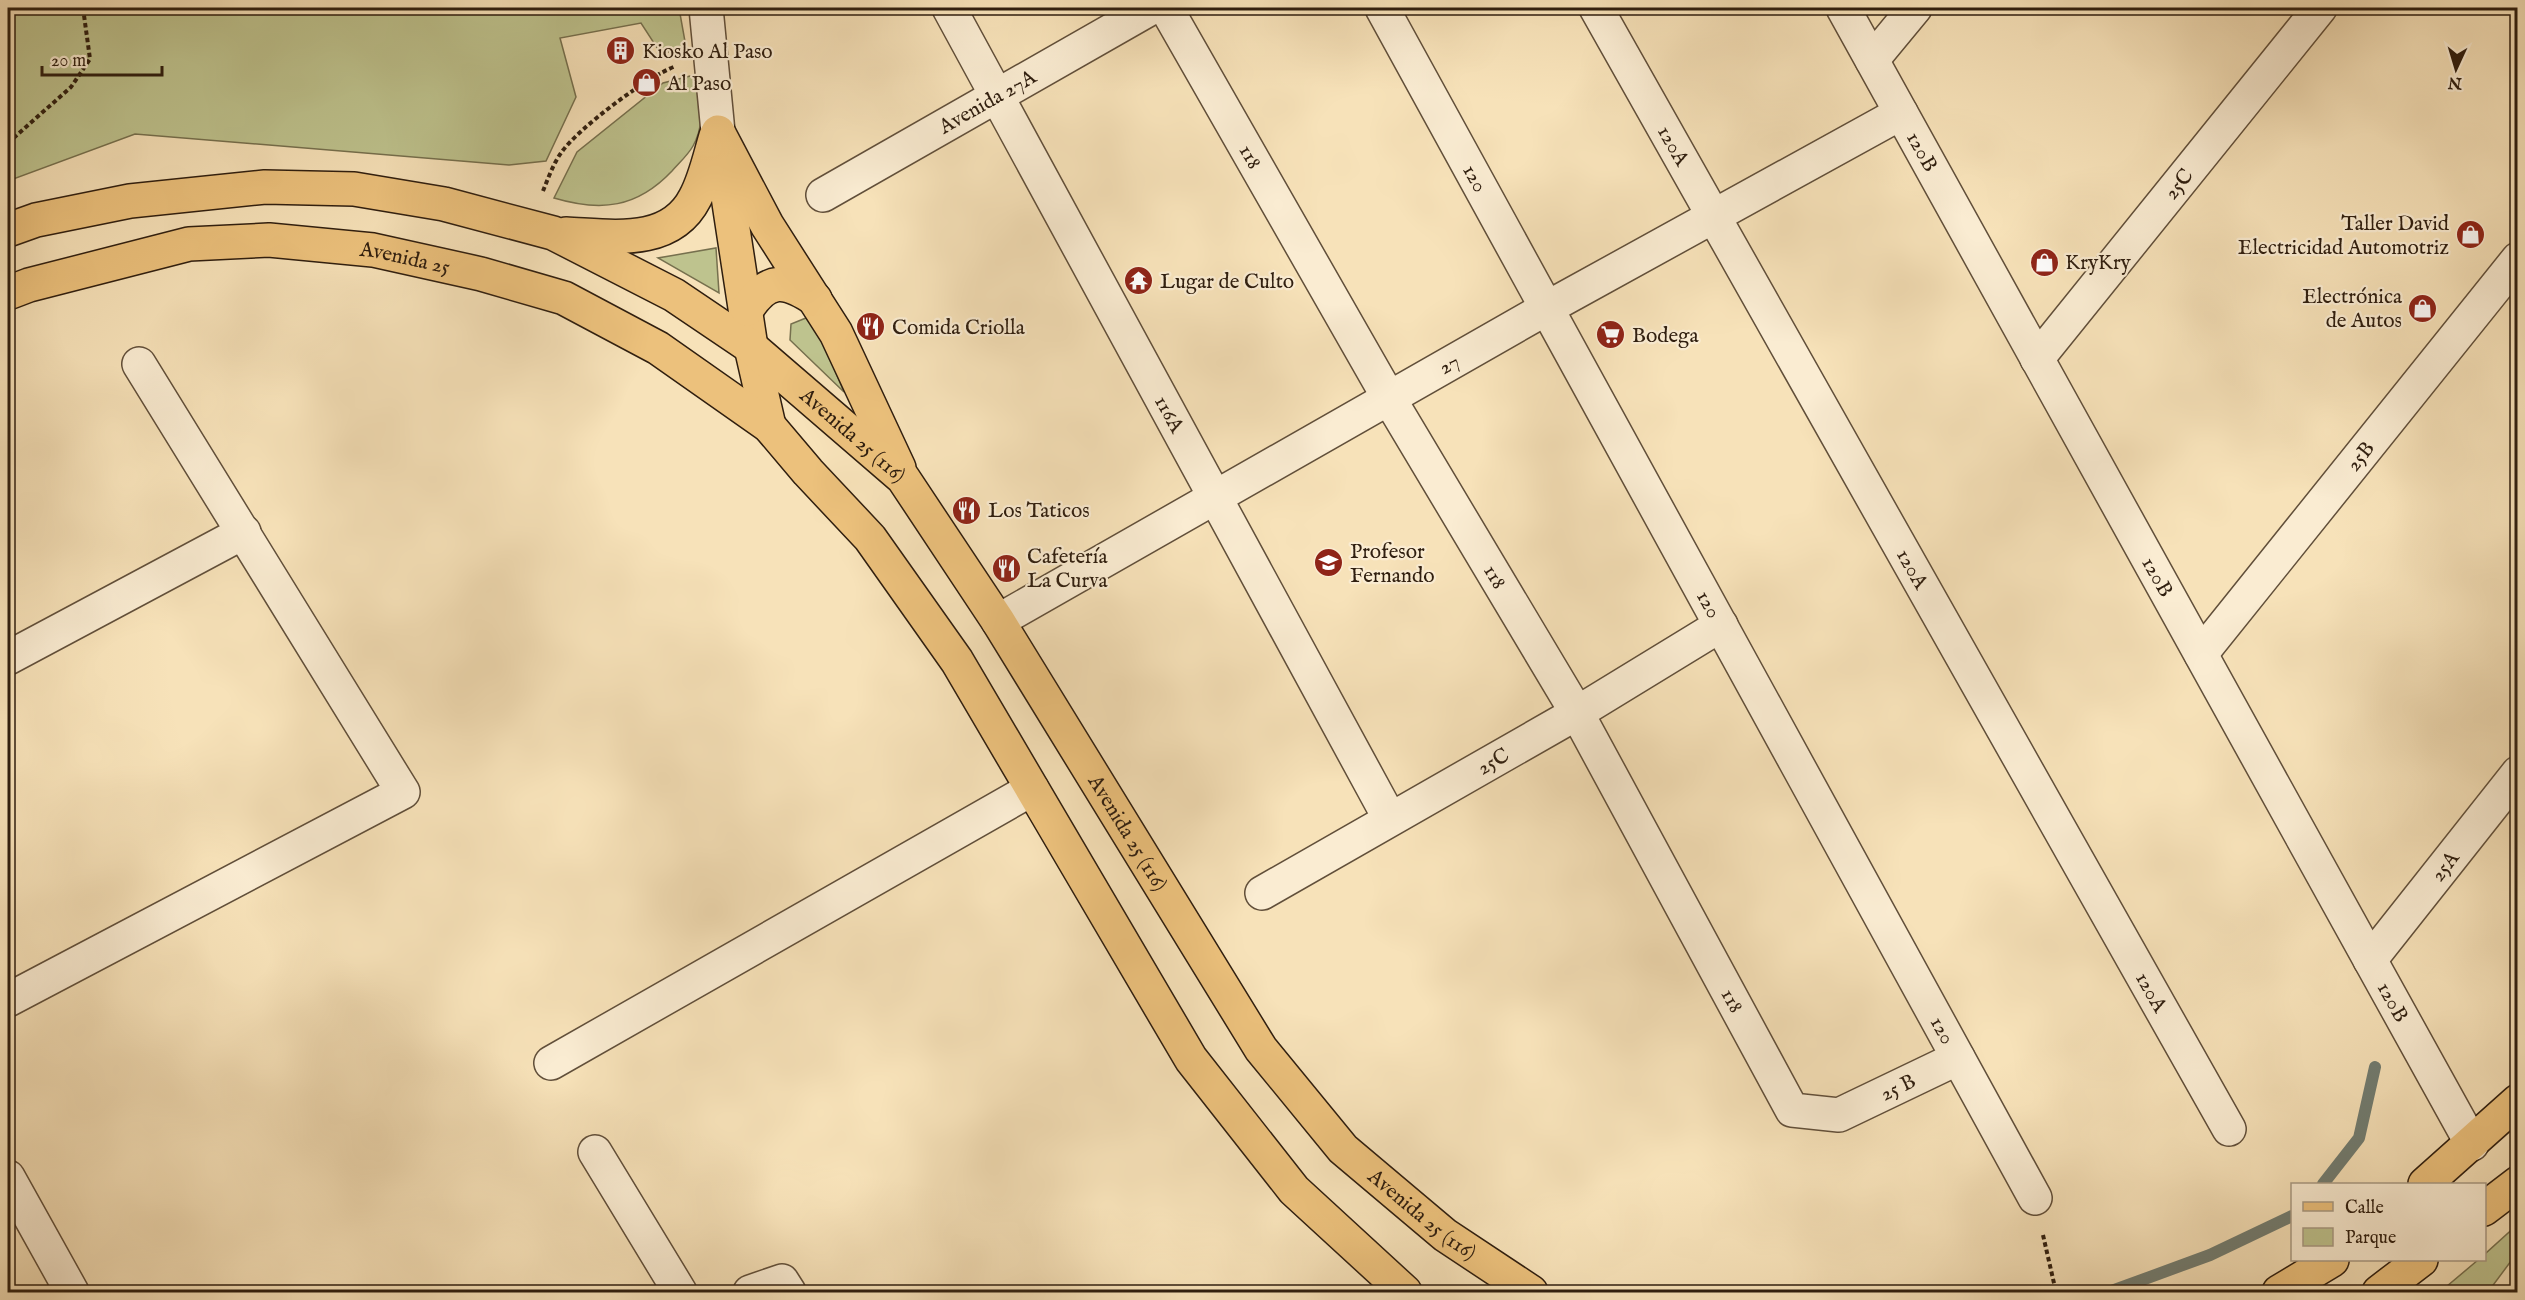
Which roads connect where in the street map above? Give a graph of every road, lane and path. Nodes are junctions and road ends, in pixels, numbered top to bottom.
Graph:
1 (83, 8) edge
2 (706, 8) edge
3 (949, 8) edge
4 (1151, 8) edge
5 (1166, 8) edge
6 (1382, 8) edge
7 (1596, 8) edge
8 (1843, 8) edge
9 (1915, 8) edge
10 (2320, 8) edge
11 (710, 54) junction
12 (1872, 60) junction
13 (997, 95) junction
14 (1901, 113) junction
15 (718, 132) junction
16 (8, 143) edge
17 (823, 195) dead end
18 (1713, 217) junction
19 (540, 229) junction
20 (8, 230) edge
21 (2517, 259) edge
22 (8, 293) edge
23 (815, 299) junction
24 (747, 309) junction
25 (1547, 309) junction
26 (751, 347) junction
27 (2037, 359) junction
28 (139, 364) dead end
29 (1390, 400) junction
30 (770, 426) junction
31 (903, 478) junction
32 (1217, 498) junction
33 (244, 532) junction
34 (998, 621) junction
35 (1721, 625) junction
36 (2200, 654) junction
37 (8, 658) edge
38 (1577, 713) junction
39 (2517, 772) edge
40 (1032, 789) junction
41 (1390, 819) junction
42 (1262, 894) dead end
43 (2370, 960) junction
44 (8, 1000) edge
45 (1958, 1058) junction
46 (551, 1063) dead end
47 (2517, 1101) edge
48 (1839, 1115) joint
49 (2229, 1129) dead end
50 (2472, 1144) junction
51 (595, 1152) dead end
52 (8, 1177) edge
53 (2427, 1183) edge
54 (2517, 1183) edge
55 (2035, 1198) joint
56 (2486, 1207) edge
57 (2330, 1261) edge
58 (2420, 1261) edge
59 (1402, 1291) edge
60 (72, 1293) edge
61 (680, 1293) edge
62 (750, 1293) edge
63 (789, 1293) edge
64 (1531, 1293) edge
65 (2056, 1293) edge
66 (2279, 1293) edge
67 (2379, 1293) edge

1 - 16 path
2 - 11 street
3 - 13 street, 116A
4 - 13 street, Avenida 27A
5 - 29 street, 118
6 - 25 street, 120
7 - 18 street, 120A
8 - 12 street, 120B
9 - 12 street
10 - 27 street, 25C
11 - 15 street
11 - 19 path
12 - 14 street, 120B
13 - 17 street, Avenida 27A
13 - 32 street, 116A
14 - 18 street, 27
14 - 27 street, 120B
15 - 19 main road
15 - 23 main road
15 - 24 main road
18 - 25 street, 27
18 - 49 street, 120A
19 - 20 main road
19 - 26 main road
21 - 36 street, 25B
22 - 30 main road, Avenida 25
23 - 24 main road
23 - 31 main road
24 - 26 main road
25 - 29 street, 27
25 - 35 street, 120
26 - 30 main road
26 - 31 main road, Avenida 25 (116)
27 - 36 street, 120B
28 - 33 street
29 - 32 street, 27
29 - 38 street, 118
30 - 40 main road
31 - 34 main road, Avenida 25 (116)
32 - 34 street, 27
32 - 41 street, 116A
33 - 37 street
33 - 44 street
34 - 64 main road, Avenida 25 (116)
35 - 38 street, 25C
35 - 45 street, 120
36 - 43 street, 120B
38 - 41 street, 25C
38 - 48 street, 118
39 - 43 street, 25A
40 - 46 street
40 - 59 main road
41 - 42 street, 25C
43 - 50 street, 120B
45 - 48 street, 25 B
45 - 55 street, 120
47 - 50 main road
50 - 53 main road
51 - 61 street
52 - 60 street
54 - 56 main road
55 - 65 path
57 - 66 main road
58 - 67 main road
62 - 63 street

